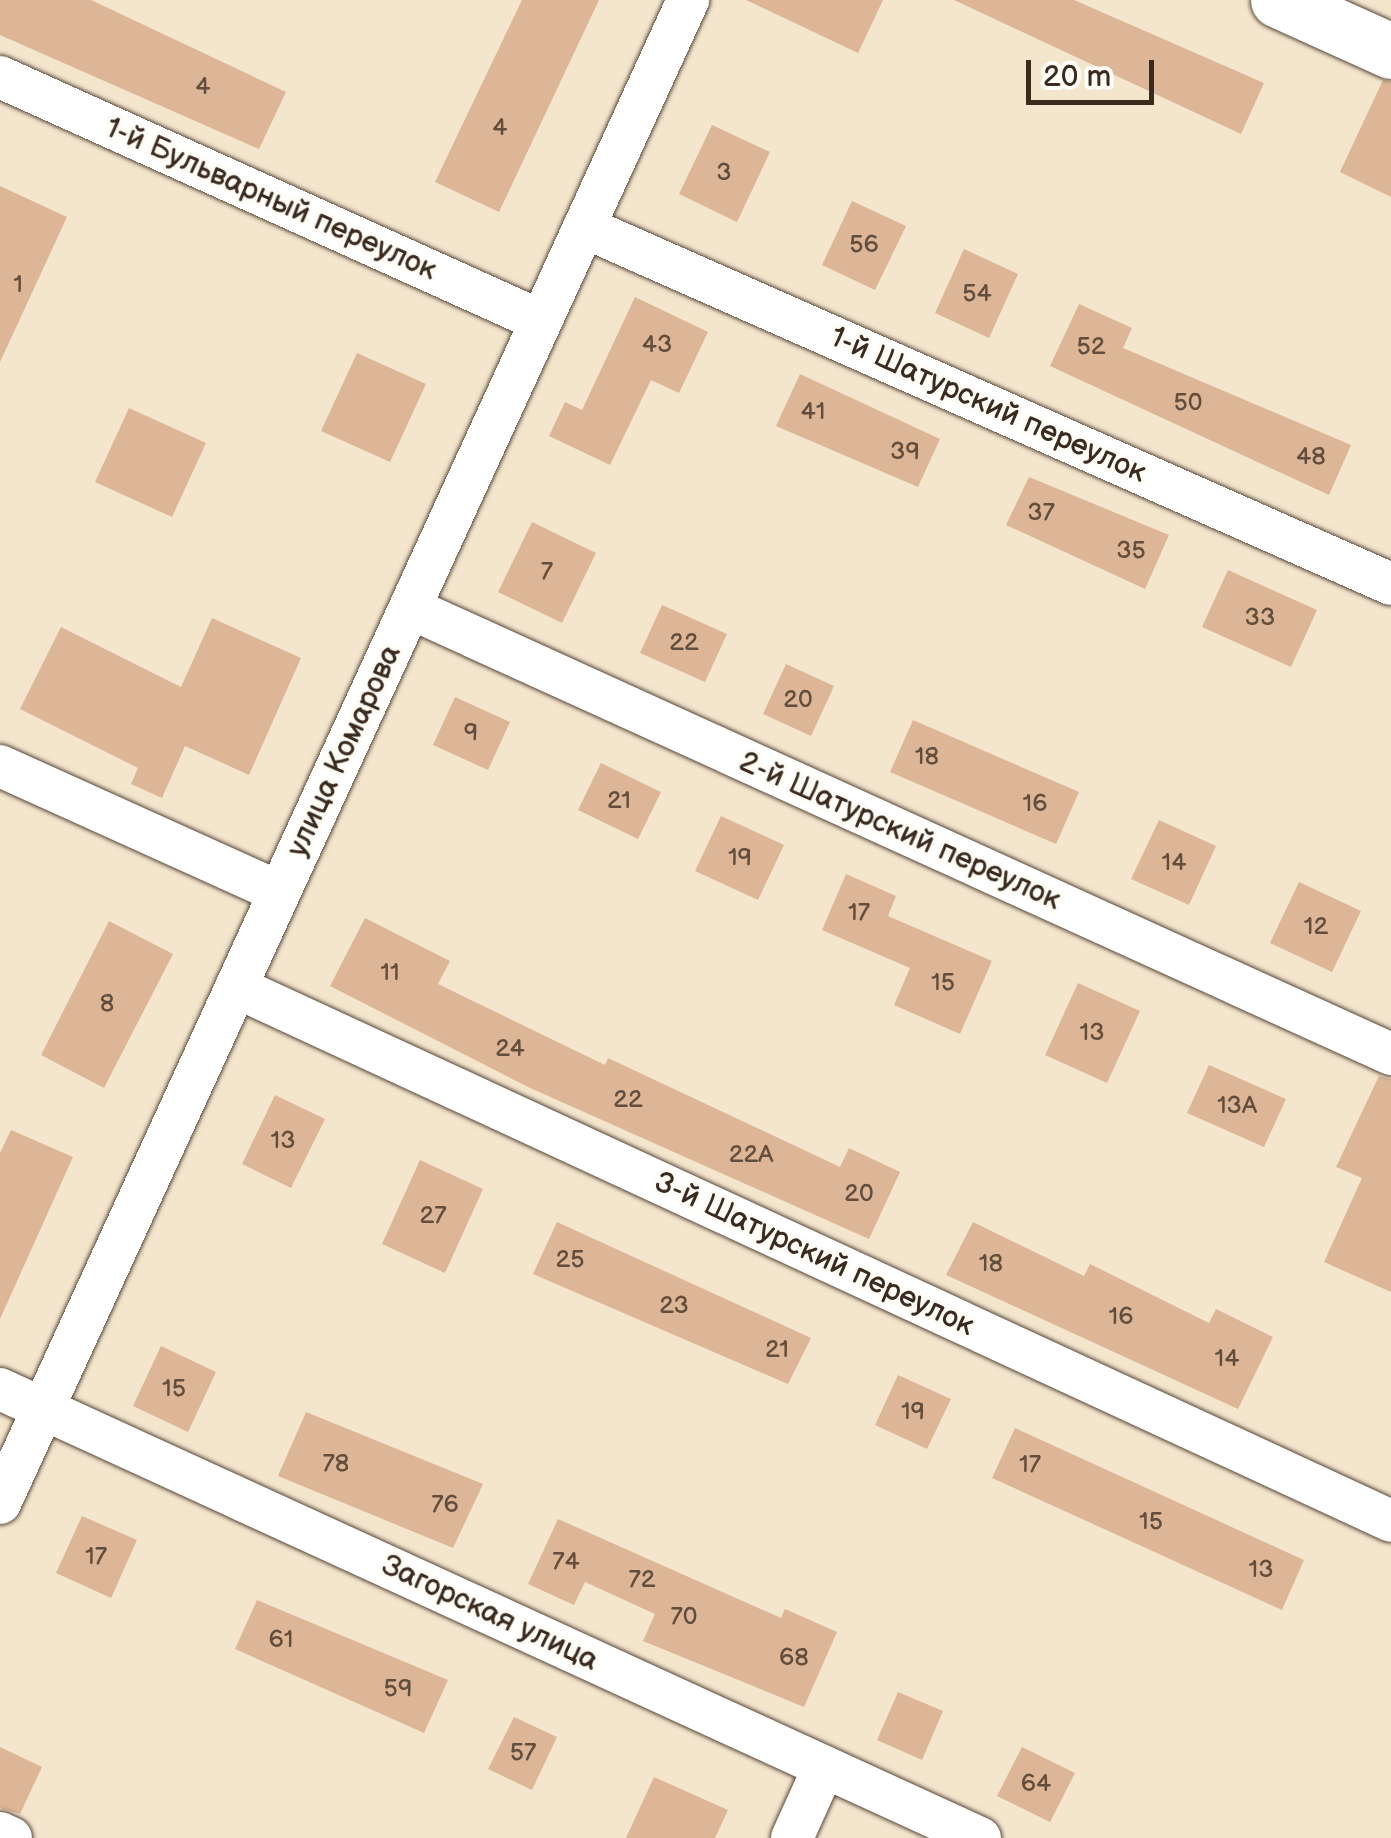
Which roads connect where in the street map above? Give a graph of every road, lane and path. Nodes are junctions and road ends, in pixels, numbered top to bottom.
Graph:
1 (688, 0) edge
2 (1278, 0) edge
3 (1391, 51) edge
4 (0, 78) edge
5 (584, 226) junction
6 (541, 321) junction
7 (1391, 584) edge
8 (410, 608) junction
9 (0, 766) edge
10 (280, 892) junction
11 (236, 987) junction
12 (1391, 1054) edge
13 (0, 1389) edge
14 (43, 1408) junction
15 (0, 1503) edge
16 (1391, 1521) edge
17 (824, 1766) junction
18 (0, 1833) edge
19 (11, 1838) edge
20 (792, 1838) edge
21 (980, 1838) edge

1 - 5 street, улица Комарова
2 - 3 main road
4 - 6 street, 1-й Бульварный переулок
5 - 6 street, улица Комарова
5 - 7 street, 1-й Шатурский переулок
6 - 8 street, улица Комарова
8 - 10 street, улица Комарова
8 - 12 street, 2-й Шатурский переулок
9 - 10 street
10 - 11 street, улица Комарова
11 - 14 street, улица Комарова
11 - 16 street, 3-й Шатурский переулок
13 - 14 street, Загорская улица
14 - 15 street, улица Комарова
14 - 17 street, Загорская улица
17 - 20 street
17 - 21 street, Загорская улица
18 - 19 street

